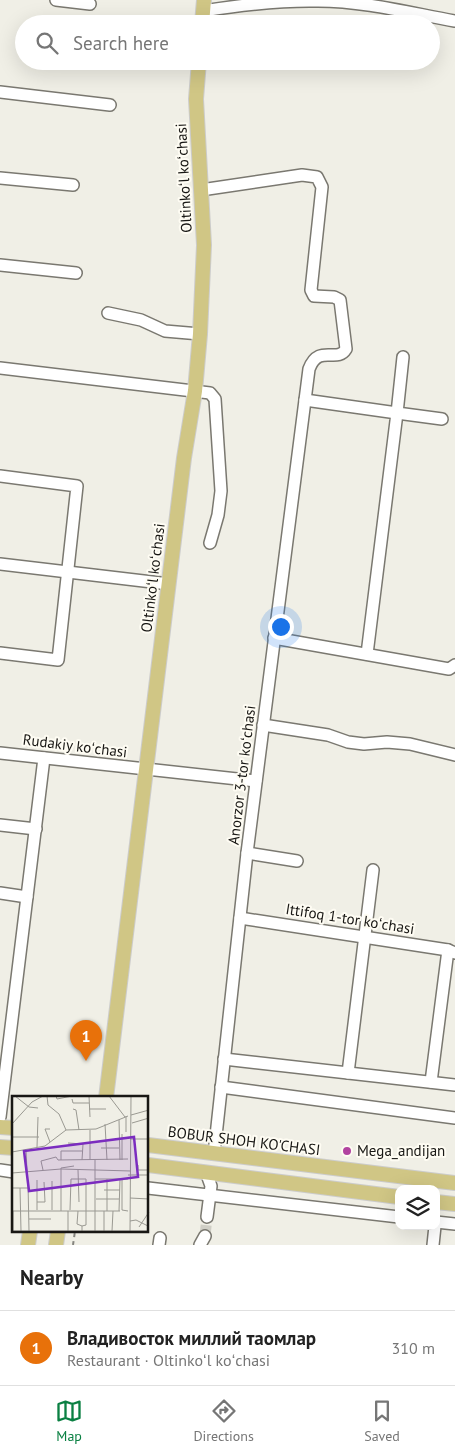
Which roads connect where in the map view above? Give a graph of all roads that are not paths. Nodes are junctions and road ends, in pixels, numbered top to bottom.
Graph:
1 (56, 0) edge
2 (90, 4) dead end
3 (203, 12) edge
4 (421, 15) edge
5 (440, 18) edge
6 (455, 21) edge
7 (198, 70) edge
8 (0, 92) edge
9 (110, 105) dead end
10 (0, 178) edge
11 (73, 185) dead end
12 (201, 190) junction
13 (0, 265) edge
14 (76, 274) dead end
15 (108, 313) dead end
16 (200, 334) junction
17 (403, 357) dead end
18 (0, 368) edge
19 (195, 391) junction
20 (305, 400) junction
21 (397, 413) junction
22 (442, 419) dead end
23 (0, 476) edge
24 (210, 543) dead end
25 (0, 564) edge
26 (68, 572) junction
27 (169, 584) junction
28 (274, 638) junction
29 (0, 653) edge
30 (367, 654) junction
31 (455, 665) edge
32 (263, 725) junction
33 (0, 753) edge
34 (455, 755) edge
35 (44, 758) junction
36 (146, 770) junction
37 (256, 781) junction
38 (0, 825) edge
39 (36, 829) junction
40 (247, 854) junction
41 (297, 861) dead end
42 (373, 870) dead end
43 (0, 893) edge
44 (27, 897) junction
45 (240, 918) junction
46 (365, 936) junction
47 (451, 951) edge
48 (5, 1034) edge
49 (224, 1059) junction
50 (348, 1073) junction
51 (431, 1082) junction
52 (455, 1085) edge
53 (221, 1087) junction
54 (106, 1096) edge
55 (0, 1117) edge
56 (455, 1118) edge
57 (149, 1145) edge
58 (214, 1154) junction
59 (149, 1165) edge
60 (206, 1172) junction
61 (455, 1183) edge
62 (149, 1188) edge
63 (210, 1196) junction
64 (395, 1196) edge
65 (455, 1204) edge
66 (440, 1206) edge
67 (207, 1217) tunnel mouth
68 (395, 1217) edge
69 (440, 1222) edge
70 (455, 1224) edge
71 (434, 1230) edge
72 (30, 1232) edge
73 (58, 1232) edge
74 (28, 1245) edge
75 (56, 1245) edge
76 (432, 1245) edge

1 - 2 street
3 - 4 street
5 - 6 street
7 - 12 main road, Oltinkoʻl koʻchasi
8 - 9 street
10 - 11 street
12 - 16 main road, Oltinkoʻl koʻchasi
12 - 20 street, Anorzor 3-tor koʻchasi
13 - 14 street
15 - 16 street
16 - 19 main road, Oltinkoʻl koʻchasi
17 - 21 street
18 - 19 street
19 - 24 street
19 - 27 main road, Oltinkoʻl koʻchasi
20 - 21 street
20 - 28 street, Anorzor 3-tor koʻchasi
21 - 22 street
21 - 30 street
23 - 26 street
25 - 26 street
26 - 27 street
26 - 29 street
27 - 36 main road, Oltinkoʻl koʻchasi
28 - 30 street
28 - 32 street, Anorzor 3-tor koʻchasi
30 - 31 street
32 - 34 street
32 - 37 street, Anorzor 3-tor koʻchasi
33 - 35 street, Rudakiy koʻchasi
35 - 36 street, Rudakiy koʻchasi
35 - 39 street
36 - 37 street, Rudakiy koʻchasi
36 - 54 main road, Oltinkoʻl koʻchasi
37 - 40 street, Anorzor 3-tor koʻchasi
38 - 39 street
39 - 44 street
40 - 41 street
40 - 45 street, Anorzor 3-tor koʻchasi
42 - 46 street
43 - 44 street
44 - 48 street
45 - 46 street, Ittifoq 1-tor koʻchasi
45 - 49 street, Anorzor 3-tor koʻchasi
46 - 47 street, Ittifoq 1-tor koʻchasi
46 - 50 street
47 - 51 street
48 - 55 street
49 - 50 street
49 - 53 street, Anorzor 3-tor koʻchasi
50 - 51 street
51 - 52 street
53 - 56 street
53 - 58 street, Anorzor 3-tor koʻchasi
57 - 58 main road, BOBUR SHOH KO'CHASI
58 - 61 main road, BOBUR SHOH KO'CHASI
59 - 60 main road
60 - 63 street
60 - 64 main road
62 - 63 street
63 - 67 street
63 - 68 street
65 - 66 main road
69 - 70 street
71 - 76 street
72 - 74 main road
73 - 75 main road

